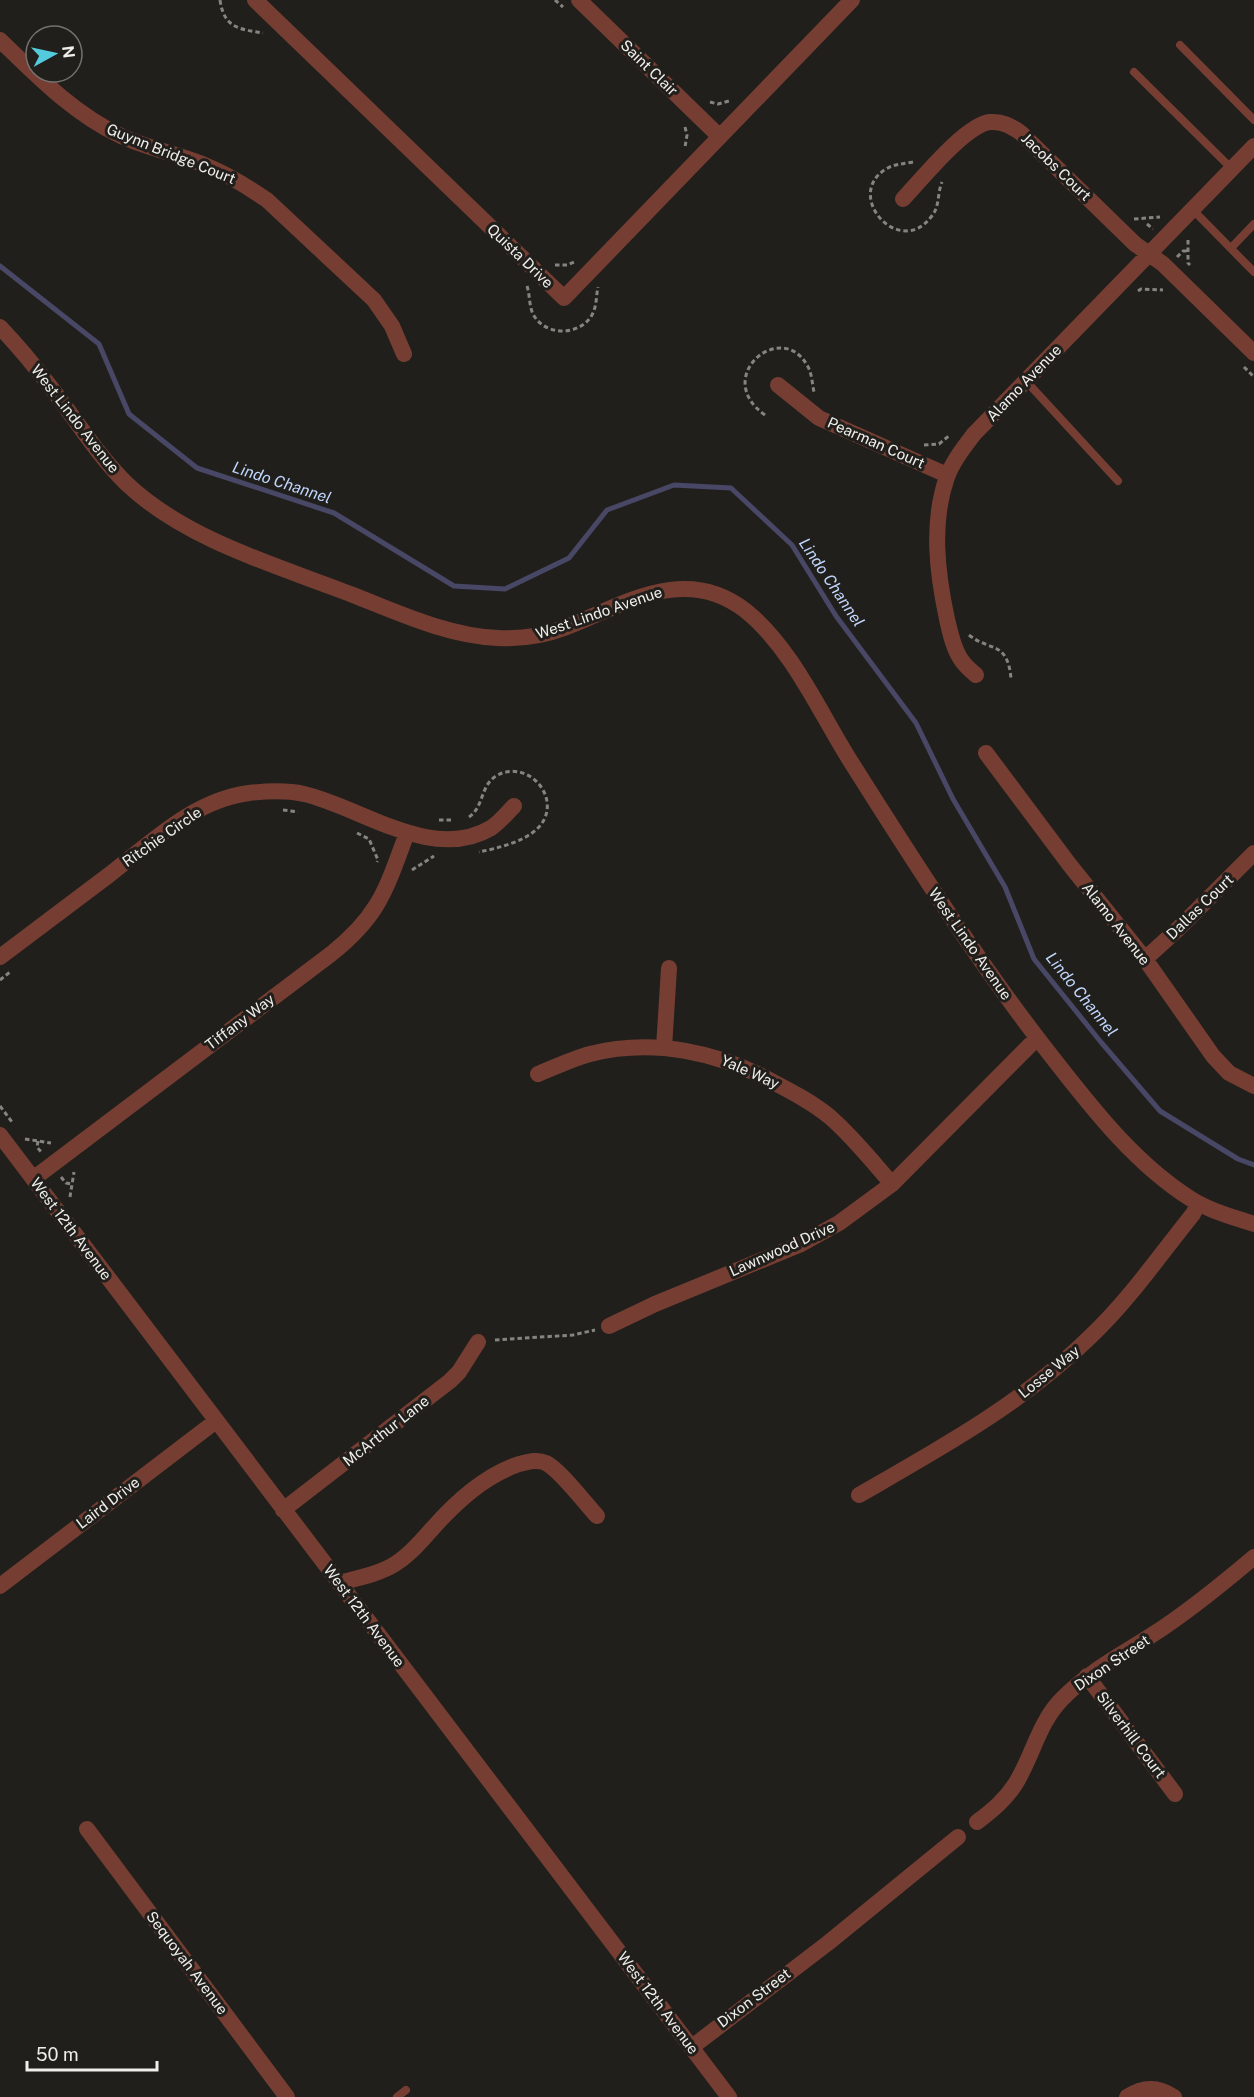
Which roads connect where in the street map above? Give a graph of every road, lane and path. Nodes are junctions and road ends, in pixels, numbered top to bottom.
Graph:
1 (220, 0) edge
2 (255, 0) edge
3 (555, 0) edge
4 (579, 0) edge
5 (852, 0) edge
6 (564, 8) dead end
7 (268, 35) dead end
8 (0, 40) edge
9 (1180, 45) dead end
10 (1134, 72) dead end
11 (732, 100) dead end
12 (707, 101) dead end
13 (1254, 120) edge
14 (681, 121) dead end
15 (719, 136) junction
16 (1254, 146) edge
17 (683, 151) dead end
18 (917, 160) dead end
19 (1232, 169) junction
20 (947, 177) dead end
21 (903, 199) dead end
22 (1193, 210) junction
23 (1166, 211) dead end
24 (1134, 219) dead end
25 (1254, 224) edge
26 (1231, 248) junction
27 (1150, 254) junction
28 (577, 260) dead end
29 (551, 263) dead end
30 (1254, 272) edge
31 (524, 283) dead end
32 (601, 283) dead end
33 (1134, 294) dead end
34 (1170, 296) dead end
35 (1, 331) edge
36 (1254, 353) edge
37 (404, 354) dead end
38 (1239, 363) dead end
39 (1254, 377) edge
40 (1026, 381) junction
41 (778, 385) dead end
42 (816, 397) dead end
43 (765, 415) dead end
44 (953, 432) dead end
45 (918, 444) dead end
46 (948, 475) junction
47 (1118, 481) dead end
48 (967, 632) dead end
49 (976, 675) dead end
50 (1011, 678) dead end
51 (986, 753) dead end
52 (514, 806) dead end
53 (275, 810) dead end
54 (304, 813) dead end
55 (431, 819) dead end
56 (464, 819) dead end
57 (457, 820) dead end
58 (352, 831) dead end
59 (407, 833) junction
60 (1254, 853) edge
61 (468, 854) dead end
62 (434, 855) dead end
63 (374, 870) dead end
64 (411, 873) dead end
65 (0, 957) edge
66 (1144, 959) junction
67 (17, 967) dead end
68 (669, 969) dead end
69 (0, 980) edge
70 (1037, 1038) junction
71 (664, 1048) junction
72 (538, 1074) dead end
73 (1254, 1086) edge
74 (0, 1106) edge
75 (13, 1123) dead end
76 (19, 1131) dead end
77 (0, 1135) edge
78 (57, 1138) dead end
79 (81, 1166) dead end
80 (33, 1179) junction
81 (892, 1184) junction
82 (74, 1203) dead end
83 (1198, 1203) junction
84 (1254, 1224) edge
85 (609, 1326) joint
86 (478, 1342) joint
87 (216, 1421) junction
88 (859, 1495) dead end
89 (284, 1510) junction
90 (597, 1516) dead end
91 (1254, 1557) edge
92 (339, 1583) junction
93 (0, 1586) edge
94 (1087, 1676) junction
95 (1175, 1794) dead end
96 (977, 1822) dead end
97 (87, 1829) dead end
98 (958, 1837) dead end
99 (692, 2047) junction
100 (406, 2090) dead end
101 (287, 2097) edge
102 (397, 2097) edge
103 (729, 2097) edge
104 (1127, 2097) edge
105 (1174, 2097) edge

1 - 7 path
2 - 15 street, Quista Drive
3 - 6 path
4 - 15 street, Saint Clair
5 - 15 street, Quista Drive
8 - 37 street, Guynn Bridge Court
9 - 13 lane
10 - 19 lane
11 - 12 path
14 - 17 path
16 - 19 street, Alamo Avenue
18 - 20 path
19 - 22 street, Alamo Avenue
21 - 27 street, Jacobs Court
22 - 26 lane
22 - 27 street, Alamo Avenue
23 - 24 path
25 - 26 lane
26 - 30 lane
27 - 36 street, Jacobs Court
27 - 40 street, Alamo Avenue
28 - 29 path
31 - 32 path
33 - 34 path
35 - 70 street, West Lindo Avenue
38 - 39 path
40 - 46 street, Alamo Avenue
40 - 47 lane
41 - 46 street, Pearman Court
42 - 43 path
44 - 45 path
46 - 49 street, Alamo Avenue
48 - 50 path
51 - 66 street, Alamo Avenue
52 - 59 street, Ritchie Circle
53 - 54 path
55 - 57 path
56 - 61 path
58 - 63 path
59 - 65 street, Ritchie Circle
59 - 80 street, Tiffany Way
60 - 66 street, Dallas Court
62 - 64 path
66 - 73 street, Alamo Avenue
67 - 69 path
68 - 71 street
70 - 81 street, Lawnwood Drive
70 - 83 street, West Lindo Avenue
71 - 72 street, Yale Way
71 - 81 street, Yale Way
74 - 75 path
76 - 78 path
77 - 80 street, West 12th Avenue
79 - 82 path
80 - 87 street, West 12th Avenue
81 - 85 street, Lawnwood Drive
83 - 84 street, West Lindo Avenue
83 - 88 street, Losse Way
85 - 86 path
86 - 89 street, McArthur Lane
87 - 89 street, West 12th Avenue
87 - 93 street, Laird Drive
89 - 92 street, West 12th Avenue
90 - 92 street
91 - 94 street, Dixon Street
92 - 99 street, West 12th Avenue
94 - 95 street, Silverhill Court
94 - 96 street, Dixon Street
97 - 101 street, Sequoyah Avenue
98 - 99 street, Dixon Street
99 - 103 street, West 12th Avenue
100 - 102 lane
104 - 105 street

